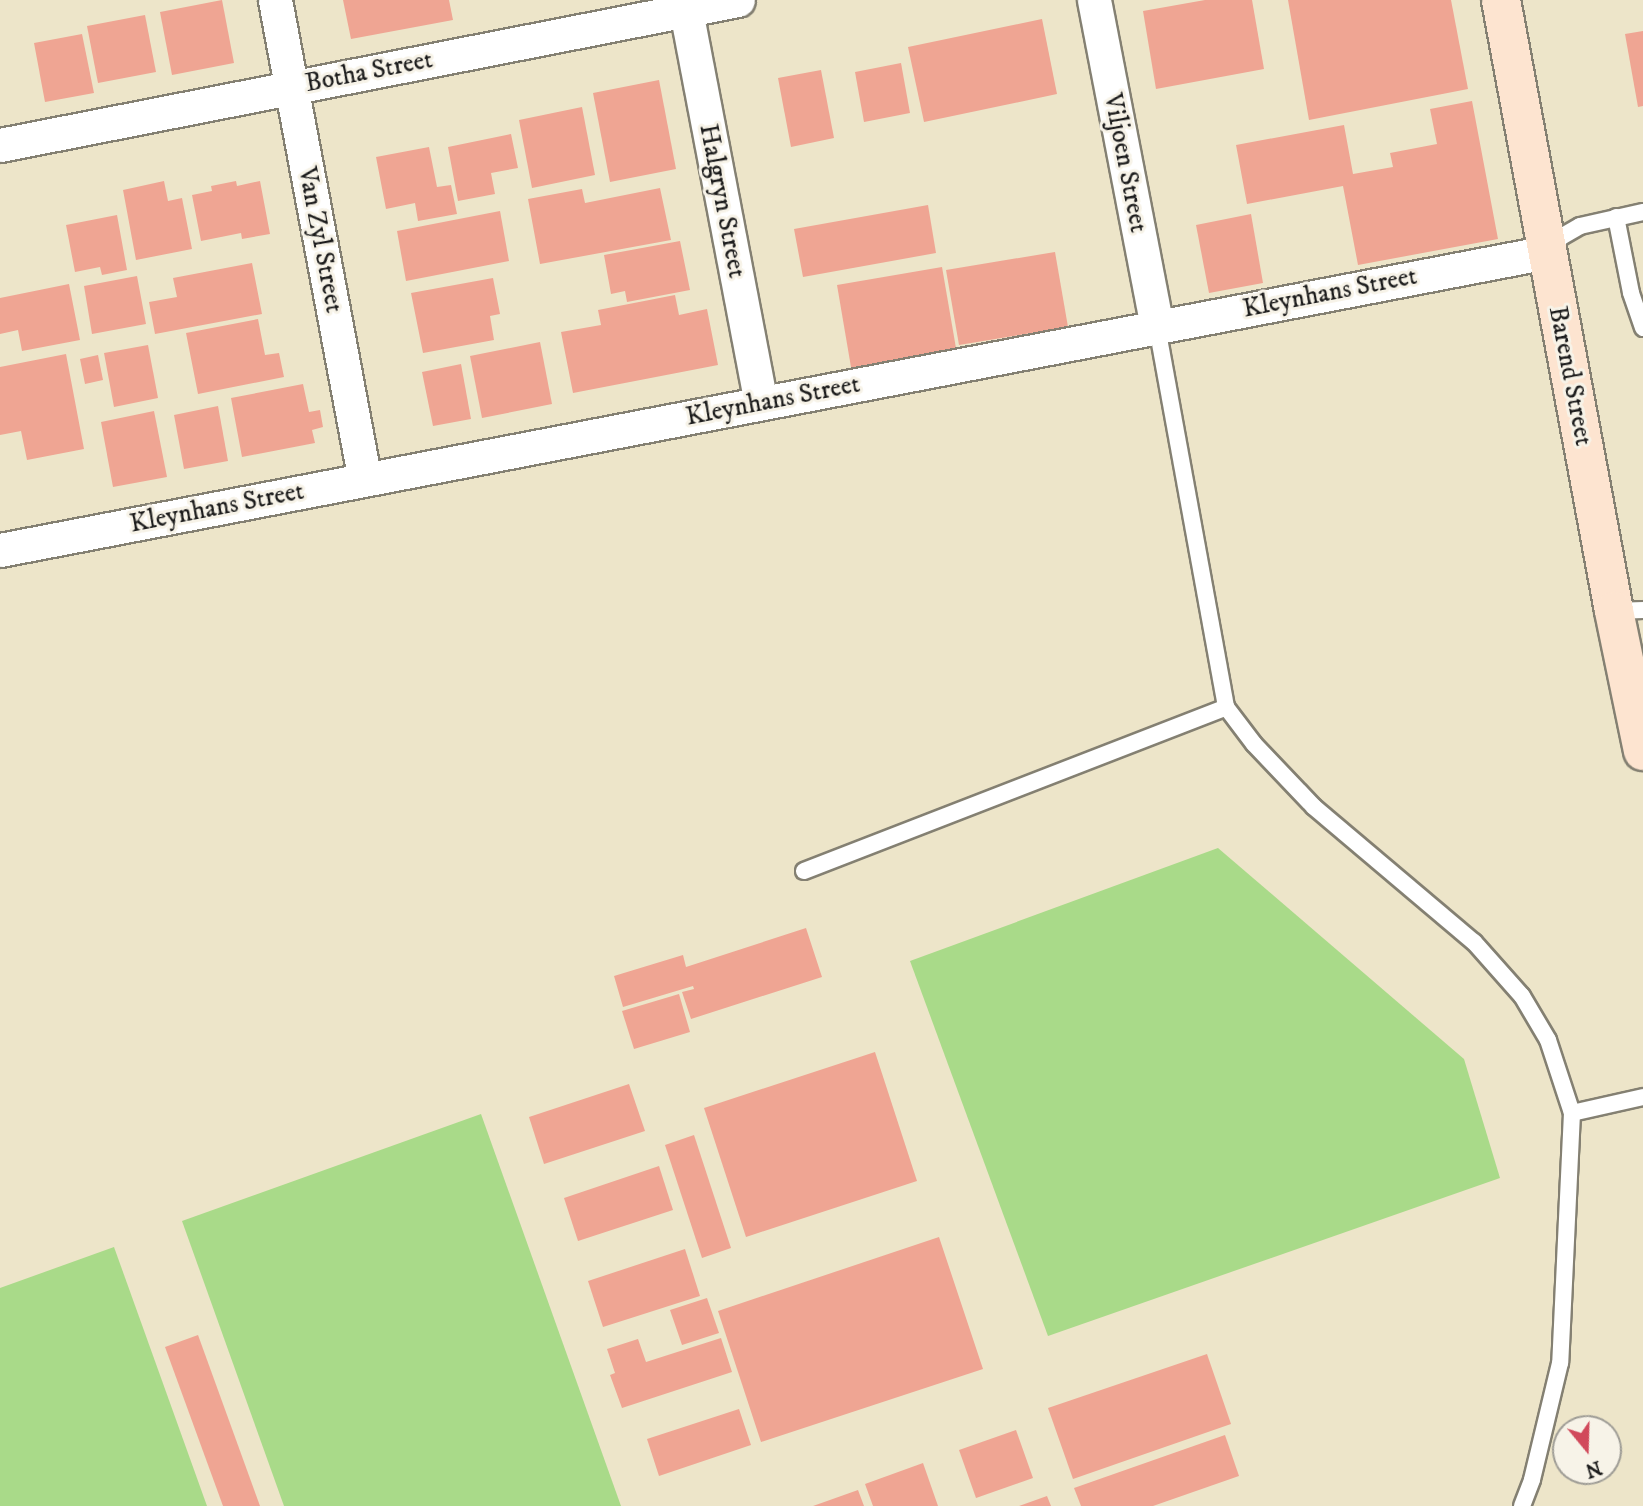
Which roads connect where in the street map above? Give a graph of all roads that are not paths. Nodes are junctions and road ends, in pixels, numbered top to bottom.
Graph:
1 (275, 0) edge
2 (738, 0) edge
3 (1094, 0) edge
4 (1501, 0) edge
5 (684, 5) edge
6 (292, 88) junction
7 (0, 145) edge
8 (1643, 212) edge
9 (1616, 217) junction
10 (1547, 251) junction
11 (1157, 327) junction
12 (1643, 328) edge
13 (761, 403) junction
14 (365, 479) junction
15 (0, 550) edge
16 (1628, 610) edge
17 (1226, 707) junction
18 (1643, 751) edge
19 (804, 871) dead end
20 (1643, 1097) edge
21 (1572, 1113) junction
22 (1522, 1506) edge

1 - 6 street, Van Zyl Street
2 - 5 street, Botha Street
3 - 11 street, Viljoen Street
4 - 10 street, Barend Street
5 - 6 street, Botha Street
5 - 13 street, Halgryn Street
6 - 7 street, Botha Street
6 - 14 street, Van Zyl Street
8 - 9 lane
9 - 10 lane
9 - 12 lane
10 - 11 street, Kleynhans Street
10 - 16 street, Barend Street
11 - 13 street, Kleynhans Street
11 - 17 lane
13 - 14 street, Kleynhans Street
14 - 15 street, Kleynhans Street
16 - 18 street, Barend Street
17 - 19 lane
17 - 21 lane
20 - 21 lane
21 - 22 lane

